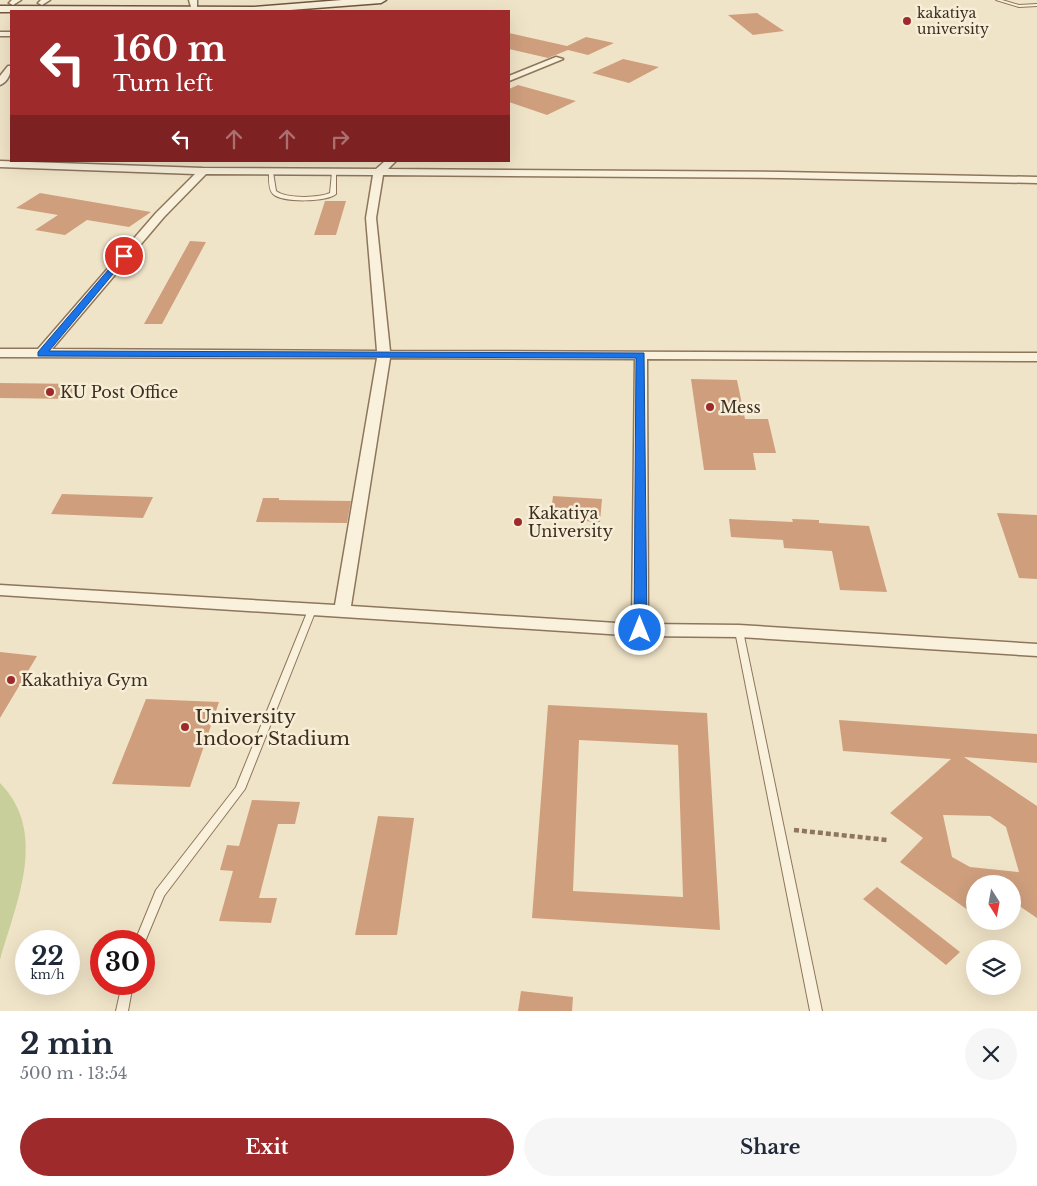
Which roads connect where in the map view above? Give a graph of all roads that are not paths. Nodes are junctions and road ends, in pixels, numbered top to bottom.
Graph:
1 (335, 0) edge
2 (381, 0) edge
3 (998, 0) edge
4 (15, 2) edge
5 (44, 2) edge
6 (193, 2) edge
7 (0, 3) edge
8 (1037, 5) edge
9 (0, 8) edge
10 (60, 8) edge
11 (559, 59) dead end
12 (10, 69) edge
13 (510, 79) edge
14 (0, 82) edge
15 (390, 162) edge
16 (0, 164) edge
17 (203, 171) junction
18 (272, 172) junction
19 (334, 172) junction
20 (378, 173) junction
21 (1037, 180) edge
22 (0, 353) edge
23 (41, 354) junction
24 (384, 354) junction
25 (640, 355) junction
26 (1037, 356) edge
27 (0, 590) edge
28 (312, 610) junction
29 (342, 612) junction
30 (640, 630) junction
31 (739, 631) junction
32 (1037, 650) edge
33 (145, 930) edge
34 (125, 995) edge
35 (122, 1011) edge
36 (816, 1011) edge

1 - 6 main road
2 - 10 main road
3 - 8 lane
4 - 5 main road
4 - 7 main road
5 - 10 main road
6 - 10 main road
9 - 10 main road
11 - 13 street
12 - 14 street
15 - 20 street
16 - 17 street
17 - 18 street
17 - 23 street
18 - 19 street
18 - 19 lane
19 - 20 street
20 - 21 street
20 - 24 street
22 - 23 street
23 - 24 street
24 - 25 street
24 - 29 street
25 - 26 street
25 - 30 street
27 - 28 street
28 - 29 street
28 - 33 lane
29 - 30 street
30 - 31 street
31 - 32 street
31 - 36 lane
34 - 35 lane

